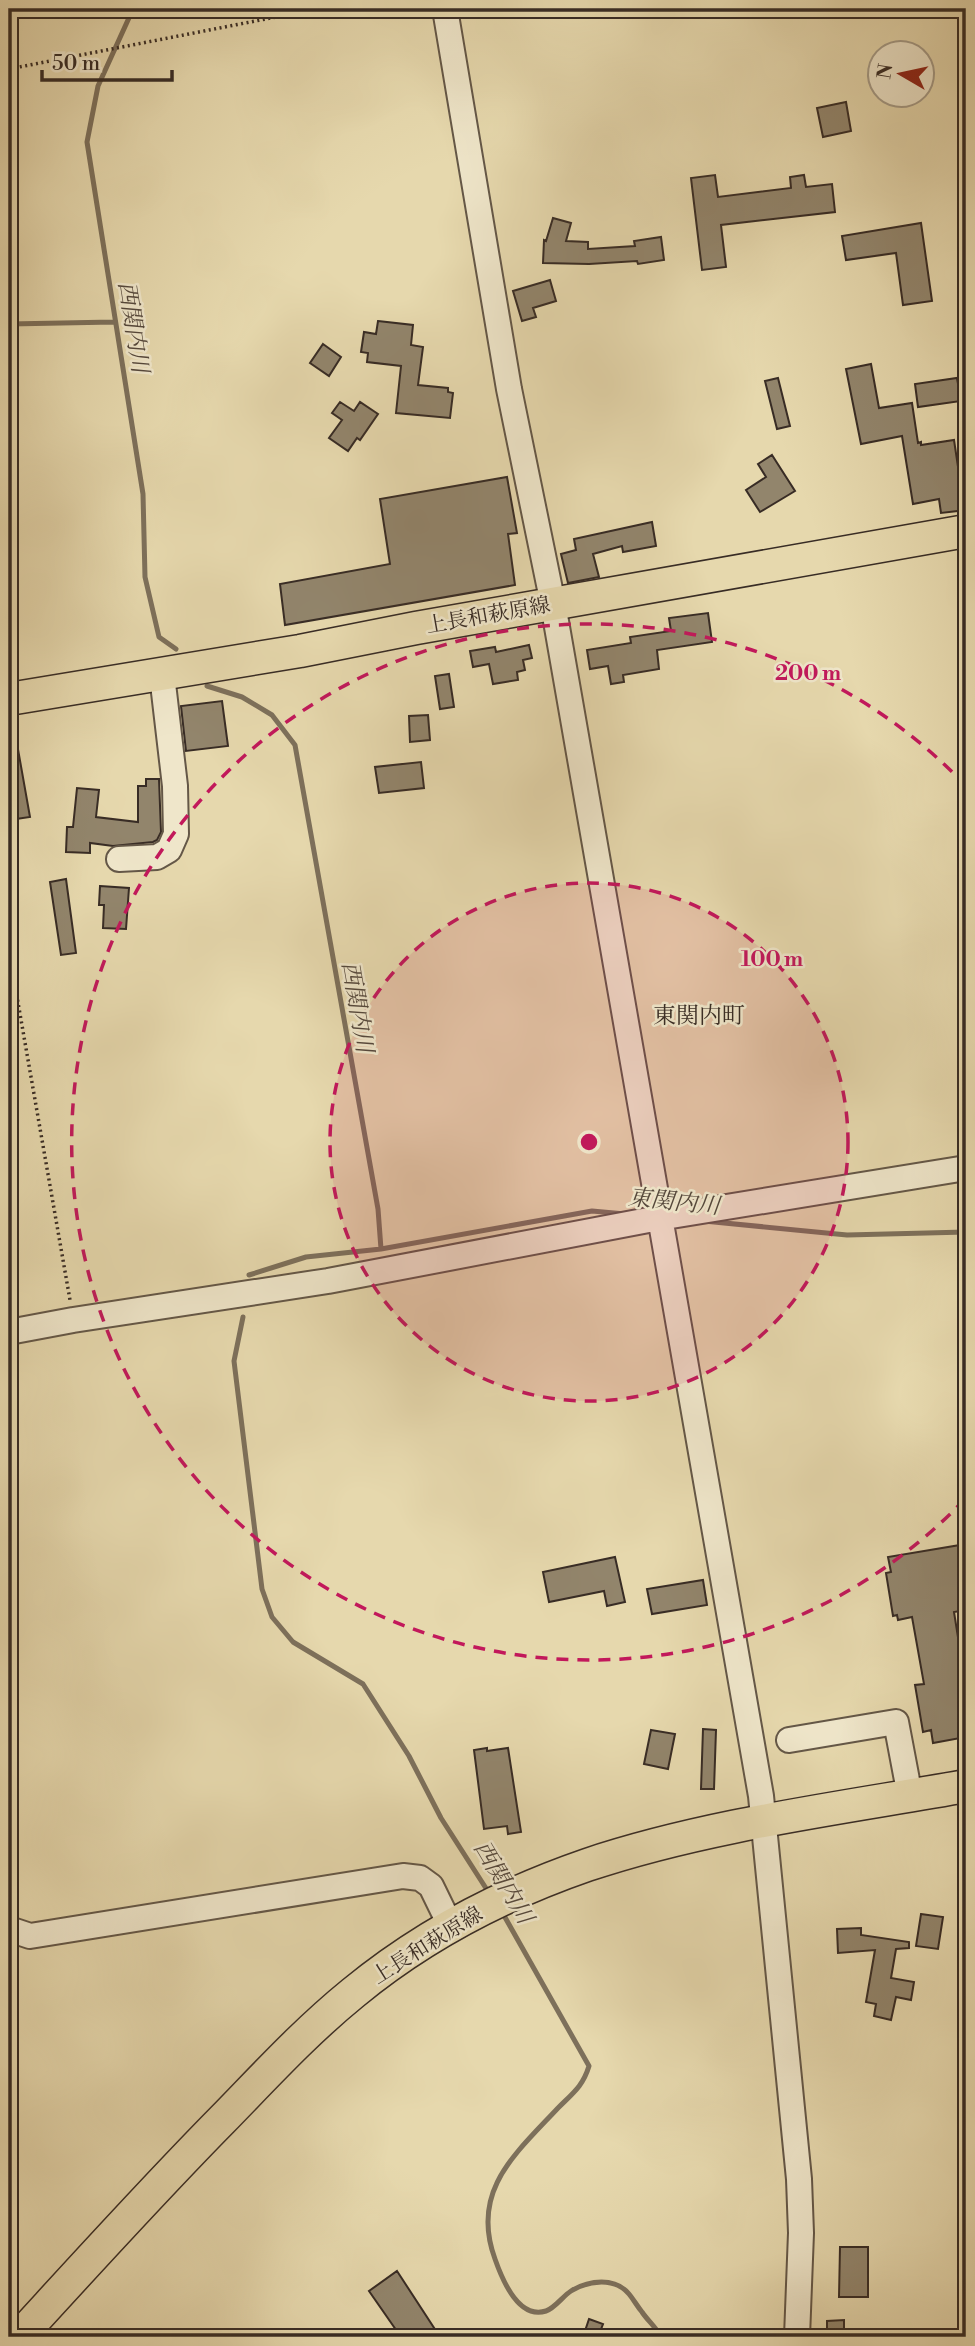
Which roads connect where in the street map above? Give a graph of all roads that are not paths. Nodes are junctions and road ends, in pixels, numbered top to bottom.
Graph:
1 (445, 9) edge
2 (966, 531) edge
3 (552, 604) junction
4 (162, 674) junction
5 (9, 699) edge
6 (119, 859) dead end
7 (966, 1168) edge
8 (659, 1218) junction
9 (9, 1332) edge
10 (789, 1740) dead end
11 (966, 1786) edge
12 (911, 1796) junction
13 (765, 1822) junction
14 (451, 1927) junction
15 (9, 1929) edge
16 (19, 2337) edge
17 (797, 2337) edge

1 - 3 street
2 - 3 main road, 上長和萩原線
3 - 4 main road, 上長和萩原線
3 - 8 street
4 - 5 main road, 上長和萩原線
4 - 6 street
7 - 8 street
8 - 9 street
8 - 13 street
10 - 12 street
11 - 12 main road, 上長和萩原線
12 - 13 main road, 上長和萩原線
13 - 14 main road, 上長和萩原線
13 - 17 street
14 - 15 street
14 - 16 main road, 上長和萩原線

